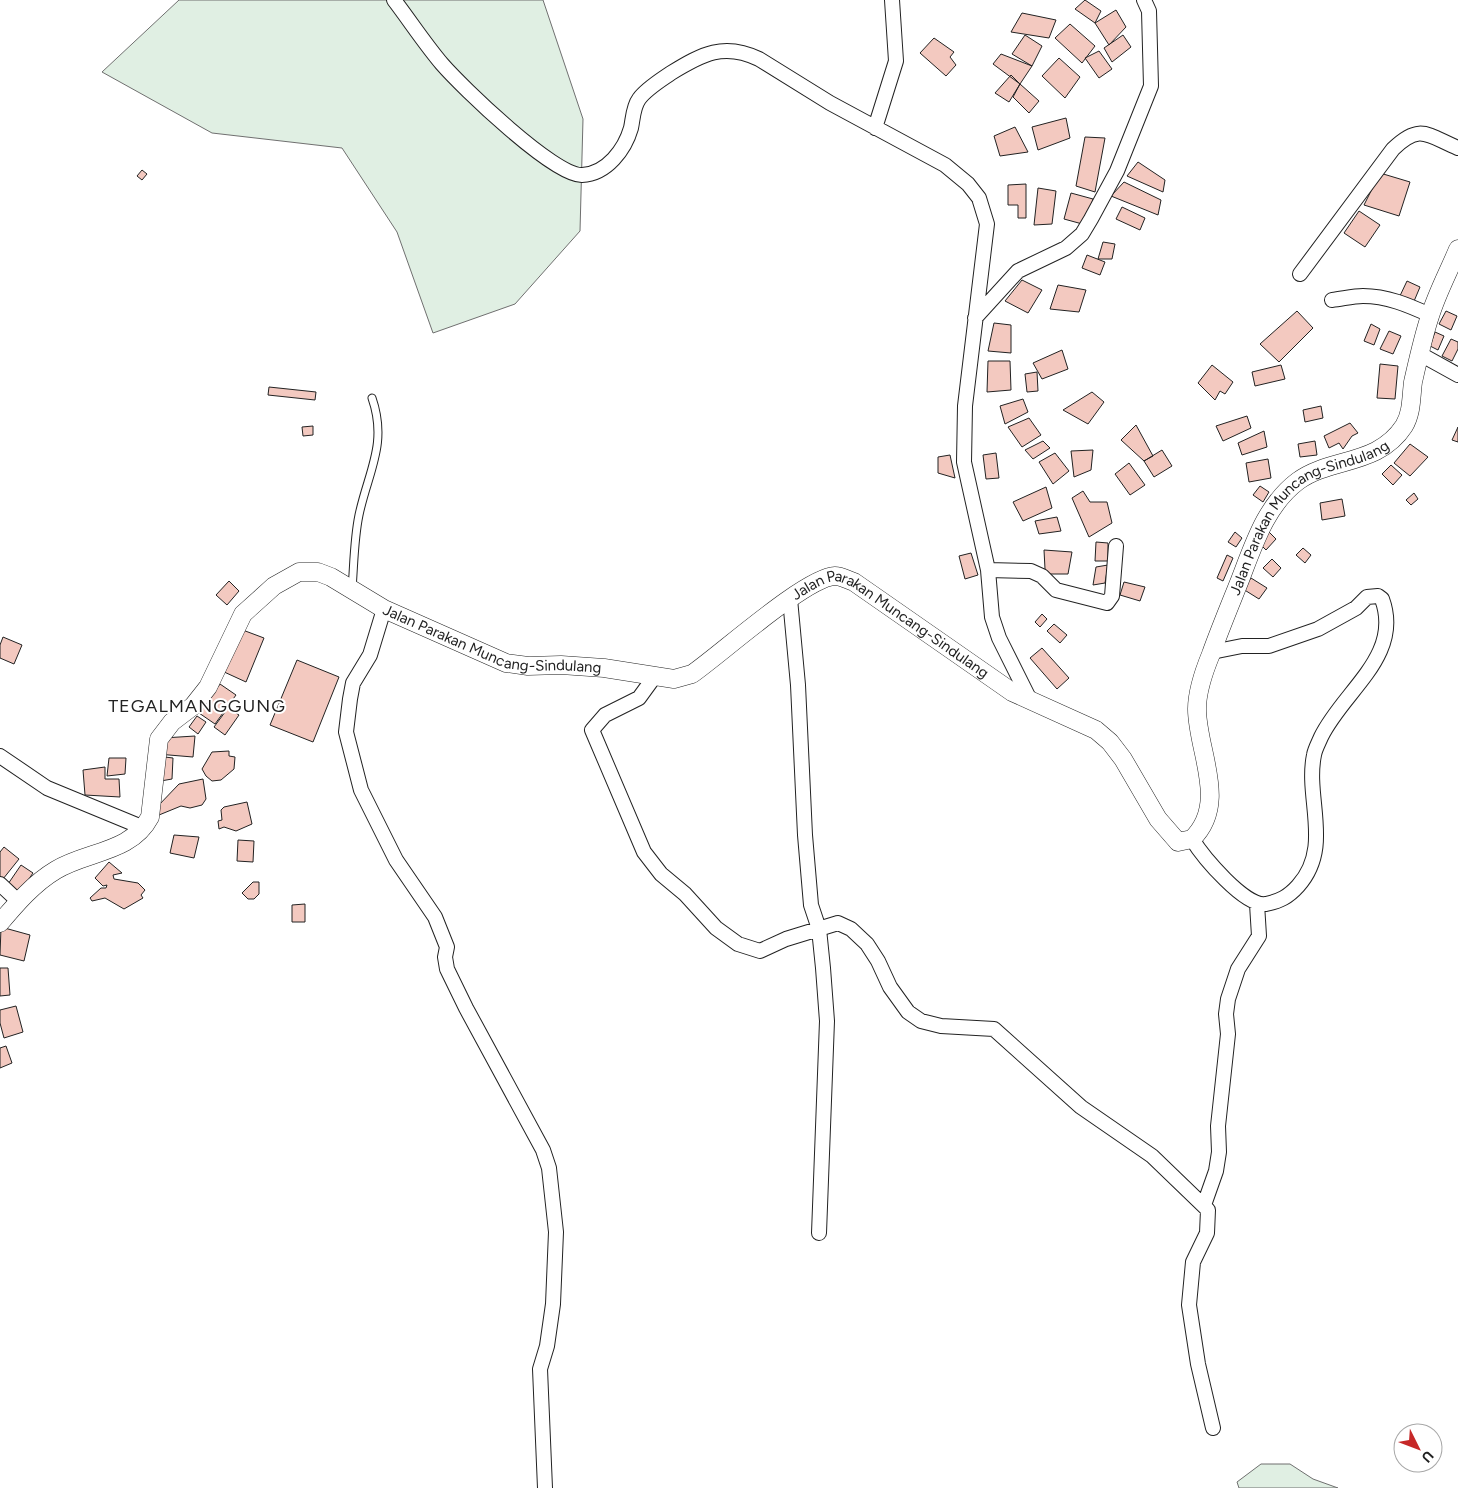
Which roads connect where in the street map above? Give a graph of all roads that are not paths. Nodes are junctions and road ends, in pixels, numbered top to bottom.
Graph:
1 (394, 0) edge
2 (892, 0) edge
3 (1144, 0) edge
4 (876, 128) junction
5 (1458, 148) edge
6 (1458, 250) edge
7 (1300, 274) dead end
8 (1332, 300) dead end
9 (1430, 316) junction
10 (974, 318) junction
11 (1420, 354) junction
12 (1458, 375) edge
13 (372, 398) dead end
14 (1116, 546) dead end
15 (988, 570) junction
16 (352, 589) junction
17 (790, 599) junction
18 (384, 609) junction
19 (1212, 652) junction
20 (655, 676) junction
21 (1030, 700) junction
22 (0, 756) edge
23 (144, 828) junction
24 (1192, 839) junction
25 (0, 884) edge
26 (18, 902) junction
27 (1257, 904) junction
28 (0, 923) edge
29 (818, 929) junction
30 (1204, 1205) junction
31 (819, 1234) dead end
32 (1213, 1428) dead end
33 (545, 1488) edge

1 - 4 street
2 - 4 street
3 - 10 street
4 - 10 street
5 - 7 street
6 - 9 street, Jalan Parakan Muncang-Sindulang
8 - 9 street
9 - 11 street, Jalan Parakan Muncang-Sindulang
10 - 15 street
11 - 12 street
11 - 19 street, Jalan Parakan Muncang-Sindulang
13 - 16 lane
14 - 15 street
15 - 21 street
16 - 18 street, Jalan Parakan Muncang-Sindulang
16 - 23 street, Jalan Parakan Muncang-Sindulang
17 - 20 street, Jalan Parakan Muncang-Sindulang
17 - 21 street, Jalan Parakan Muncang-Sindulang
17 - 29 street
18 - 20 street, Jalan Parakan Muncang-Sindulang
18 - 33 street
19 - 24 street, Jalan Parakan Muncang-Sindulang
19 - 27 street
20 - 29 street
21 - 24 street, Jalan Parakan Muncang-Sindulang
22 - 23 street
23 - 26 street
24 - 27 street
25 - 26 street
26 - 28 street
27 - 30 street
29 - 30 street
29 - 31 street
30 - 32 street

